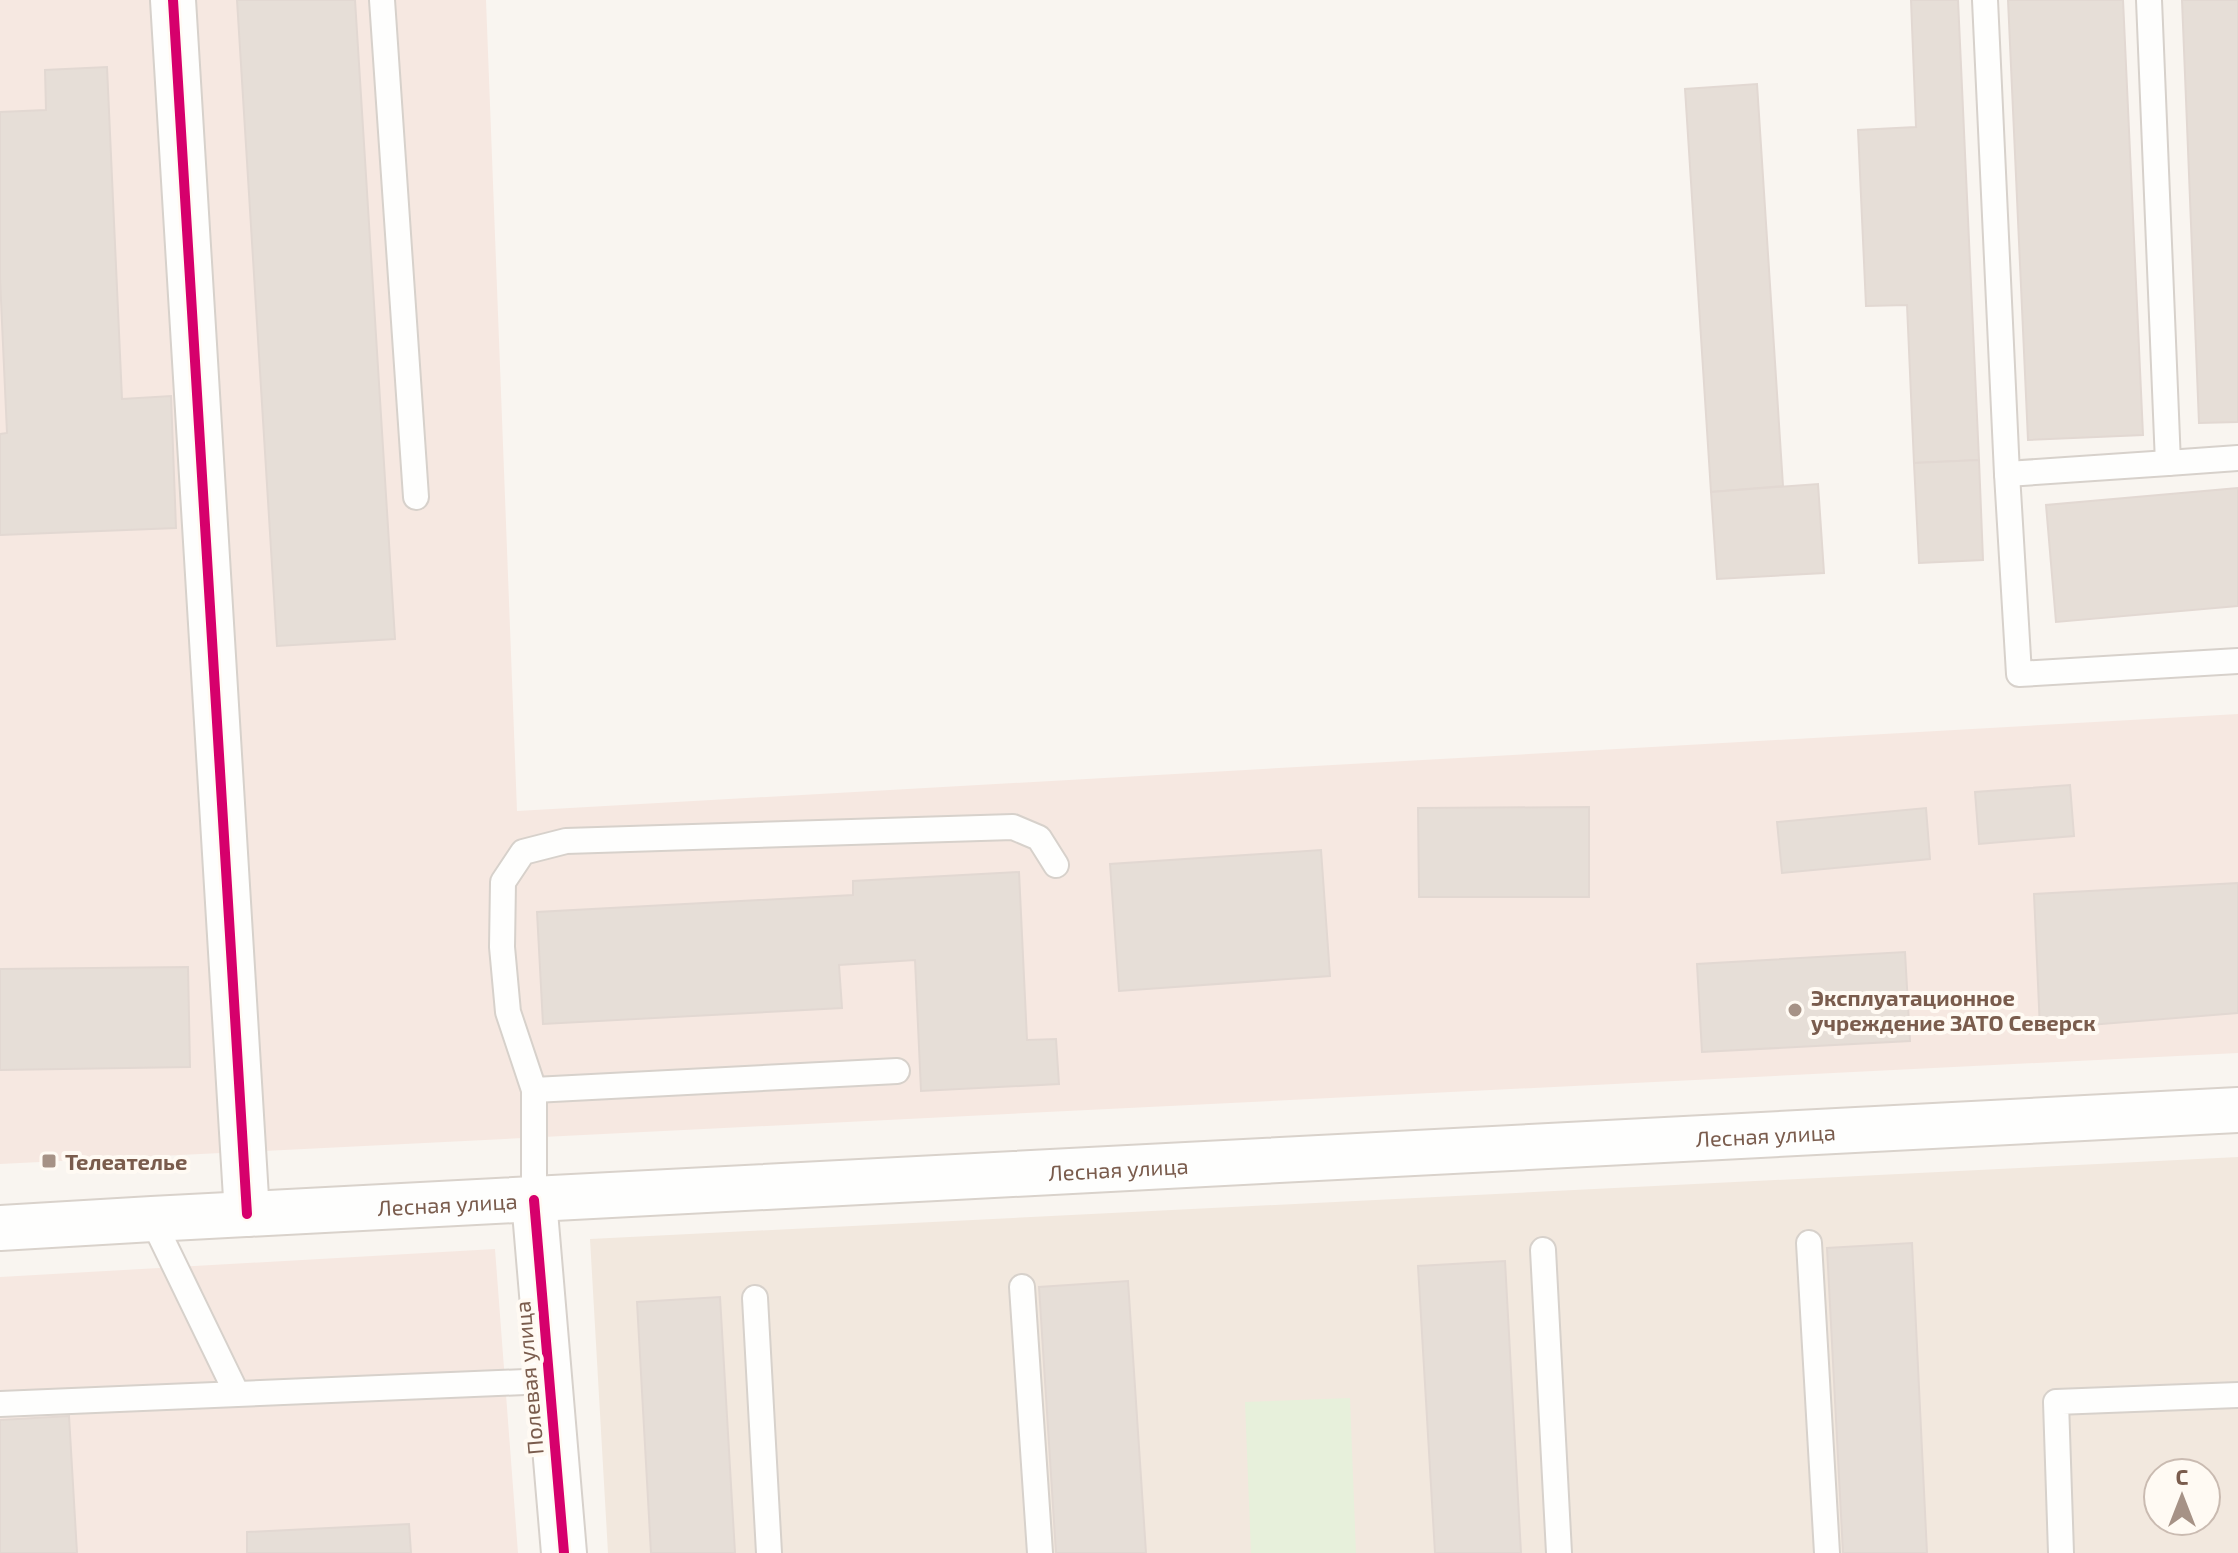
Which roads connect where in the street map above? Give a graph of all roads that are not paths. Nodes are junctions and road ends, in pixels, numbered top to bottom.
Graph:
1 (173, 0) edge
2 (382, 0) edge
3 (1985, 0) edge
4 (2149, 0) edge
5 (2238, 458) edge
6 (2168, 463) junction
7 (2007, 474) junction
8 (416, 497) dead end
9 (2238, 661) edge
10 (1056, 865) dead end
11 (897, 1071) dead end
12 (534, 1090) junction
13 (2238, 1110) edge
14 (534, 1200) junction
15 (247, 1214) junction
16 (152, 1219) junction
17 (0, 1228) edge
18 (1809, 1243) dead end
19 (1543, 1250) dead end
20 (1022, 1287) dead end
21 (755, 1298) dead end
22 (548, 1381) junction
23 (236, 1392) junction
24 (2238, 1395) edge
25 (0, 1404) edge
26 (564, 1553) edge
27 (769, 1553) edge
28 (1040, 1553) edge
29 (1559, 1553) edge
30 (1827, 1553) edge
31 (2061, 1553) edge

1 - 15 main road
2 - 8 lane
3 - 7 lane
4 - 6 lane
5 - 6 lane
6 - 7 lane
7 - 9 lane
10 - 12 lane
11 - 12 lane
12 - 14 lane
13 - 14 main road, Лесная улица
14 - 15 main road, Лесная улица
14 - 22 main road, Полевая улица
15 - 16 main road, Лесная улица
16 - 17 main road, Лесная улица
16 - 23 lane
18 - 30 lane
19 - 29 lane
20 - 28 lane
21 - 27 lane
22 - 23 lane
22 - 26 main road, Полевая улица
23 - 25 lane
24 - 31 lane

